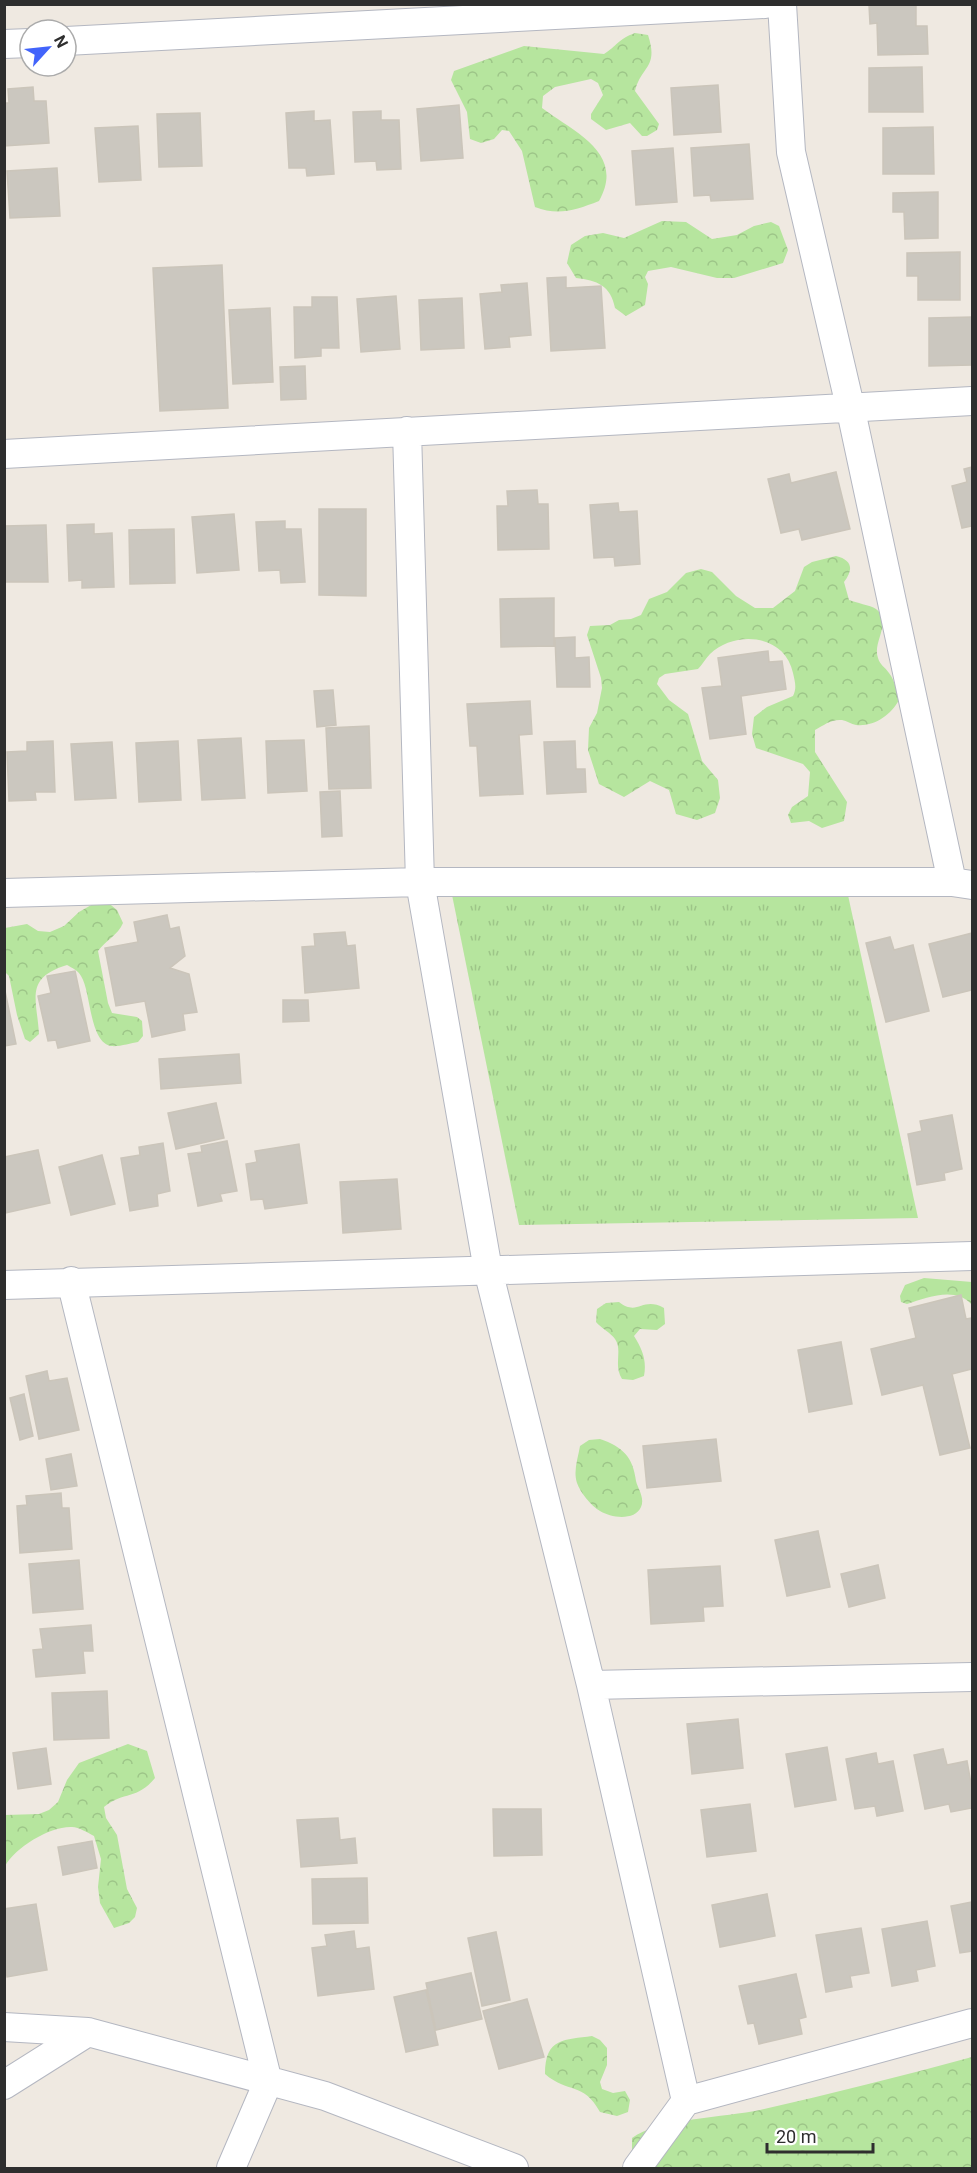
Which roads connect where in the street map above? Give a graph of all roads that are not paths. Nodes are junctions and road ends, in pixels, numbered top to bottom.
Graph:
1 (765, 4) edge
2 (782, 4) edge
3 (78, 40) edge
4 (972, 401) edge
5 (850, 406) junction
6 (407, 431) junction
7 (4, 454) edge
8 (420, 882) junction
9 (962, 883) edge
10 (4, 893) edge
11 (972, 1256) edge
12 (488, 1270) junction
13 (71, 1281) junction
14 (4, 1285) edge
15 (972, 1677) edge
16 (591, 1685) junction
17 (972, 2023) edge
18 (4, 2027) edge
19 (88, 2032) junction
20 (268, 2082) junction
21 (4, 2085) edge
22 (686, 2101) junction
23 (231, 2169) edge
24 (514, 2169) edge
25 (637, 2169) edge

1 - 3 street
2 - 5 street
4 - 5 street
5 - 6 street
5 - 9 street
6 - 7 street
6 - 8 street
8 - 9 street
8 - 10 street
8 - 12 street
11 - 12 street
12 - 13 street
12 - 16 street
13 - 14 street
13 - 20 street
15 - 16 street
16 - 22 street
17 - 22 street
18 - 19 street
19 - 20 street
19 - 21 street
20 - 23 street
20 - 24 street
22 - 25 street

